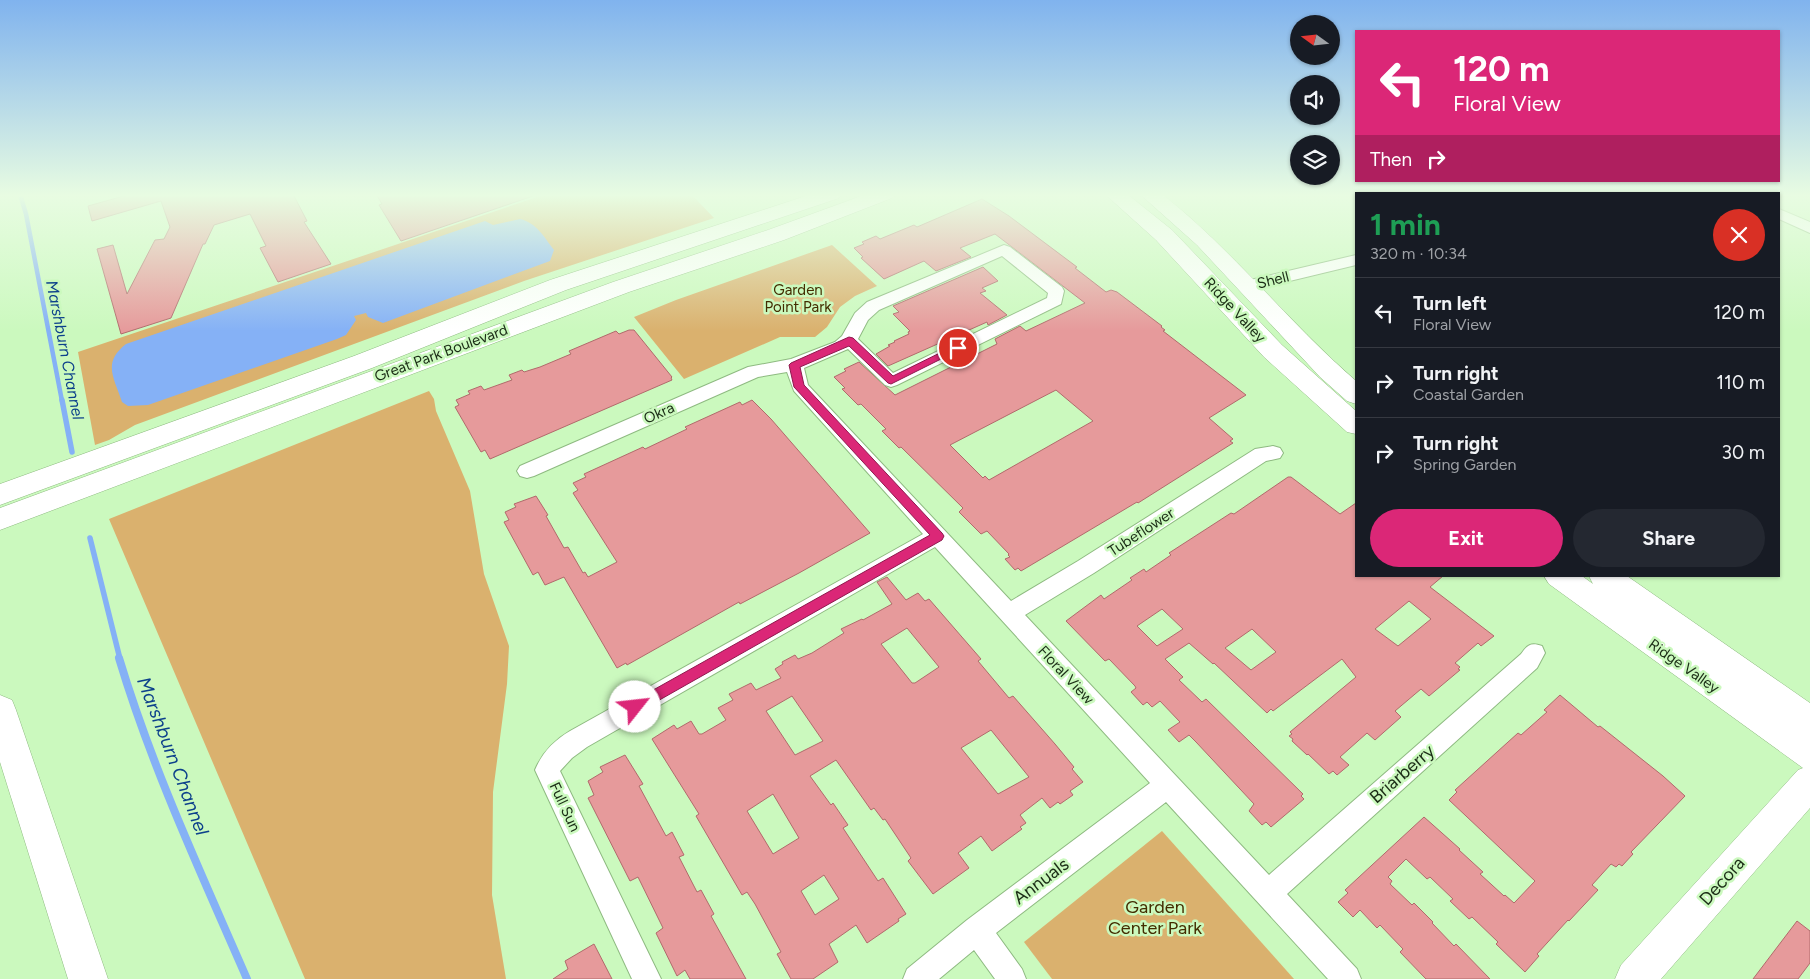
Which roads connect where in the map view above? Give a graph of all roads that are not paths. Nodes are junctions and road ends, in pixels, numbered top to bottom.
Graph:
1 (695, 240) edge
2 (742, 240) edge
3 (1168, 240) edge
4 (1205, 240) edge
5 (1355, 260) edge
6 (1248, 286) junction
7 (849, 340) junction
8 (794, 365) junction
9 (1355, 394) edge
10 (1355, 424) edge
11 (1273, 452) dead end
12 (527, 471) dead end
13 (10, 504) edge
14 (938, 536) junction
15 (1560, 577) edge
16 (1605, 577) edge
17 (1009, 613) junction
18 (1534, 653) dead end
19 (0, 710) edge
20 (1810, 722) edge
21 (1810, 755) edge
22 (1810, 782) edge
23 (1168, 785) junction
24 (1268, 893) junction
25 (977, 930) junction
26 (88, 979) edge
27 (647, 979) edge
28 (917, 979) edge
29 (1012, 979) edge
30 (1347, 979) edge
31 (1635, 979) edge

1 - 13 main road, Great Park Boulevard
2 - 13 main road, Great Park Boulevard
3 - 10 main road, Ridge Valley
4 - 6 main road, Ridge Valley
5 - 6 street, Shell
6 - 9 main road, Ridge Valley
7 - 7 street
7 - 8 street, Okra
8 - 12 street, Okra
8 - 14 street, Floral View
11 - 17 street, Tubeflower
14 - 17 street, Floral View
14 - 27 street, Full Sun
15 - 21 main road, Ridge Valley
16 - 20 main road, Ridge Valley
17 - 23 street, Floral View
18 - 24 street, Briarberry
19 - 26 main road
22 - 31 main road, Decora
23 - 24 street, Floral View
23 - 25 street, Annuals
24 - 30 street, Floral View
25 - 28 street, Annuals
25 - 29 street

